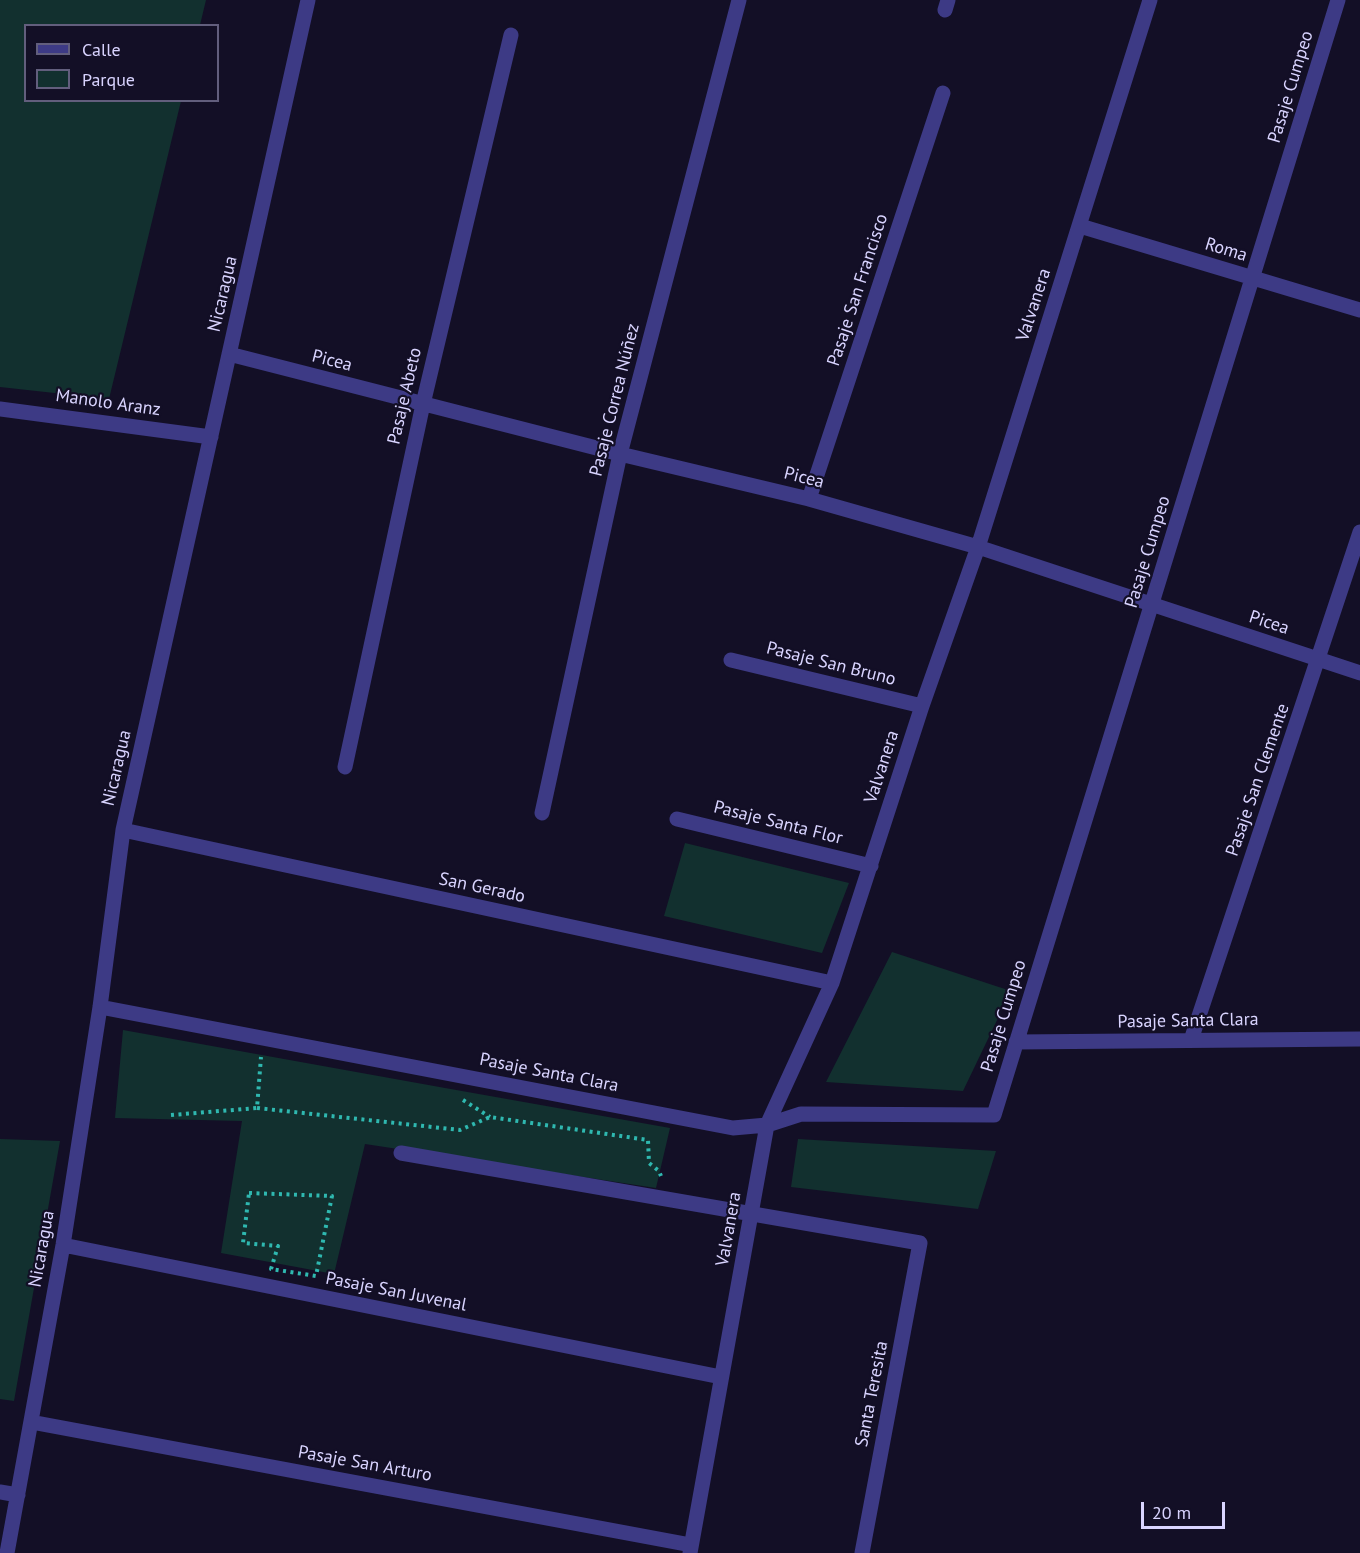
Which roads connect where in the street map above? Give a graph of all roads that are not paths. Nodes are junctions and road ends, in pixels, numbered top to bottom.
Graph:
1 (308, 0) edge
2 (739, 0) edge
3 (1150, 0) edge
4 (1338, 0) edge
5 (511, 35) dead end
6 (943, 93) dead end
7 (1080, 226) junction
8 (1252, 278) junction
9 (1360, 310) edge
10 (229, 354) junction
11 (423, 404) junction
12 (0, 409) edge
13 (211, 437) junction
14 (620, 454) junction
15 (809, 499) junction
16 (1360, 532) edge
17 (978, 547) junction
18 (1152, 605) junction
19 (1319, 659) junction
20 (731, 660) dead end
21 (1360, 673) edge
22 (922, 706) junction
23 (345, 767) dead end
24 (542, 813) dead end
25 (677, 819) dead end
26 (123, 830) junction
27 (871, 866) junction
28 (832, 983) junction
29 (100, 1007) junction
30 (1360, 1039) edge
31 (1191, 1040) junction
32 (1016, 1042) junction
33 (994, 1115) joint
34 (768, 1125) junction
35 (401, 1153) dead end
36 (751, 1212) junction
37 (63, 1245) junction
38 (721, 1377) junction
39 (31, 1422) junction
40 (0, 1492) edge
41 (18, 1495) junction
42 (690, 1549) edge
43 (7, 1553) edge
44 (862, 1553) edge

1 - 10 street, Nicaragua
2 - 14 street, Pasaje Correa Núñez
3 - 7 street, Valvanera
4 - 8 street, Pasaje Cumpeo
5 - 11 street, Pasaje Abeto
6 - 15 street, Pasaje San Francisco
7 - 8 street, Roma
7 - 17 street, Valvanera
8 - 9 street, Roma
8 - 18 street, Pasaje Cumpeo
10 - 11 street, Picea
10 - 13 street, Nicaragua
11 - 14 street, Picea
11 - 23 street, Pasaje Abeto
12 - 13 street, Manolo Aranz
13 - 26 street, Nicaragua
14 - 15 street, Picea
14 - 24 street, Pasaje Correa Núñez
15 - 17 street, Picea
16 - 19 street, Pasaje San Clemente
17 - 18 street, Picea
17 - 22 street, Valvanera
18 - 19 street, Picea
18 - 32 street, Pasaje Cumpeo
19 - 21 street, Picea
19 - 31 street, Pasaje San Clemente
20 - 22 street, Pasaje San Bruno
22 - 27 street, Valvanera
25 - 27 street, Pasaje Santa Flor
26 - 28 street, San Gerado
26 - 29 street, Nicaragua
27 - 28 street, Valvanera
28 - 34 street, Valvanera
29 - 34 street, Pasaje Santa Clara
29 - 37 street, Nicaragua
30 - 31 street, Pasaje Santa Clara
31 - 32 street, Pasaje Santa Clara
32 - 33 street, Pasaje Cumpeo
33 - 34 street, Pasaje Santa Clara
34 - 36 street, Valvanera
35 - 36 street
36 - 38 street, Valvanera
36 - 44 street, Santa Teresita
37 - 38 street, Pasaje San Juvenal
37 - 39 street, Nicaragua
38 - 42 street, Valvanera
39 - 41 street, Nicaragua
39 - 42 street, Pasaje San Arturo
40 - 41 street
41 - 43 street, Nicaragua

